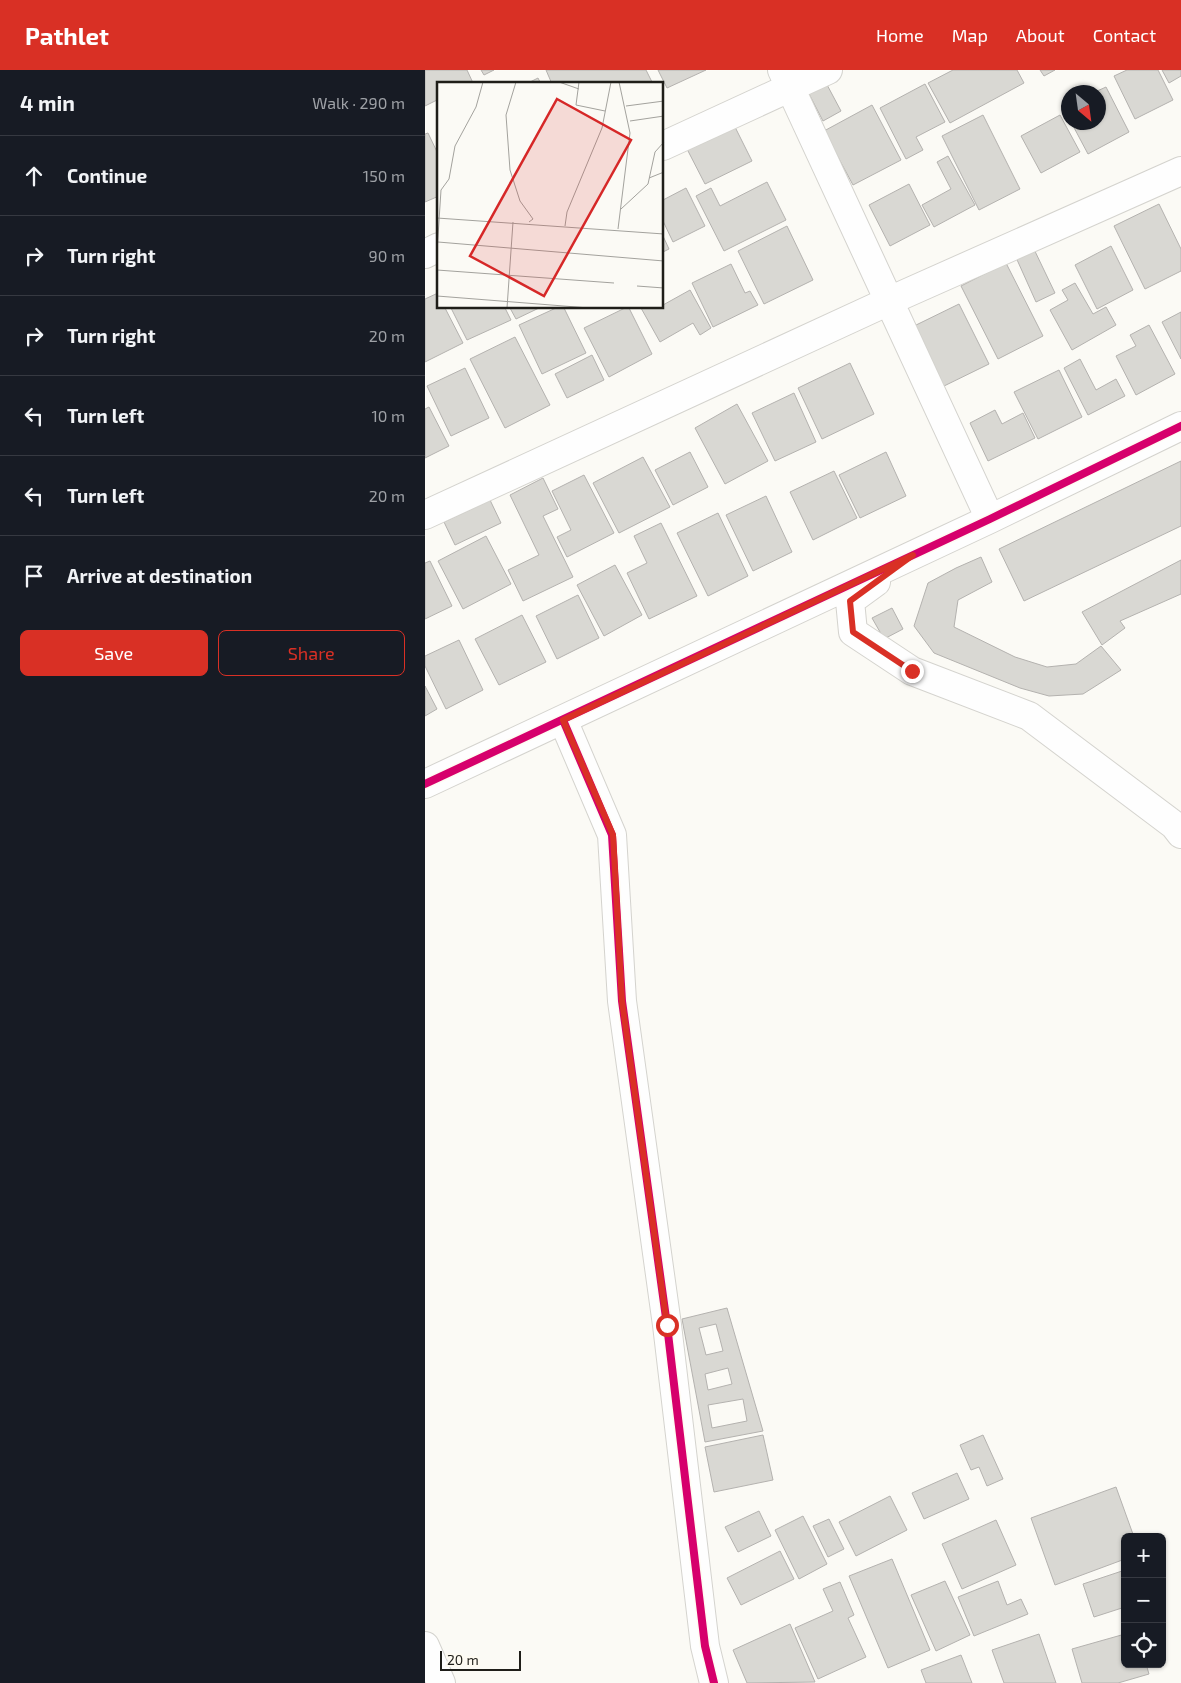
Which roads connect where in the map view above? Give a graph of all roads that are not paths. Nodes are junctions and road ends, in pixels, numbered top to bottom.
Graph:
1 (828, 70) edge
2 (786, 79) edge
3 (664, 145) edge
4 (1181, 172) edge
5 (437, 248) edge
6 (425, 254) edge
7 (889, 300) junction
8 (1181, 426) edge
9 (425, 515) edge
10 (990, 519) junction
11 (913, 555) junction
12 (563, 720) junction
13 (425, 784) edge
14 (1181, 834) edge
15 (425, 1646) edge
16 (441, 1683) edge
17 (714, 1683) edge

1 - 2 street
2 - 3 street
2 - 7 street
4 - 7 street
5 - 6 street
7 - 9 street
7 - 10 street
8 - 10 street
10 - 11 street
11 - 12 street
11 - 14 street
12 - 13 street
12 - 17 street
15 - 16 street

